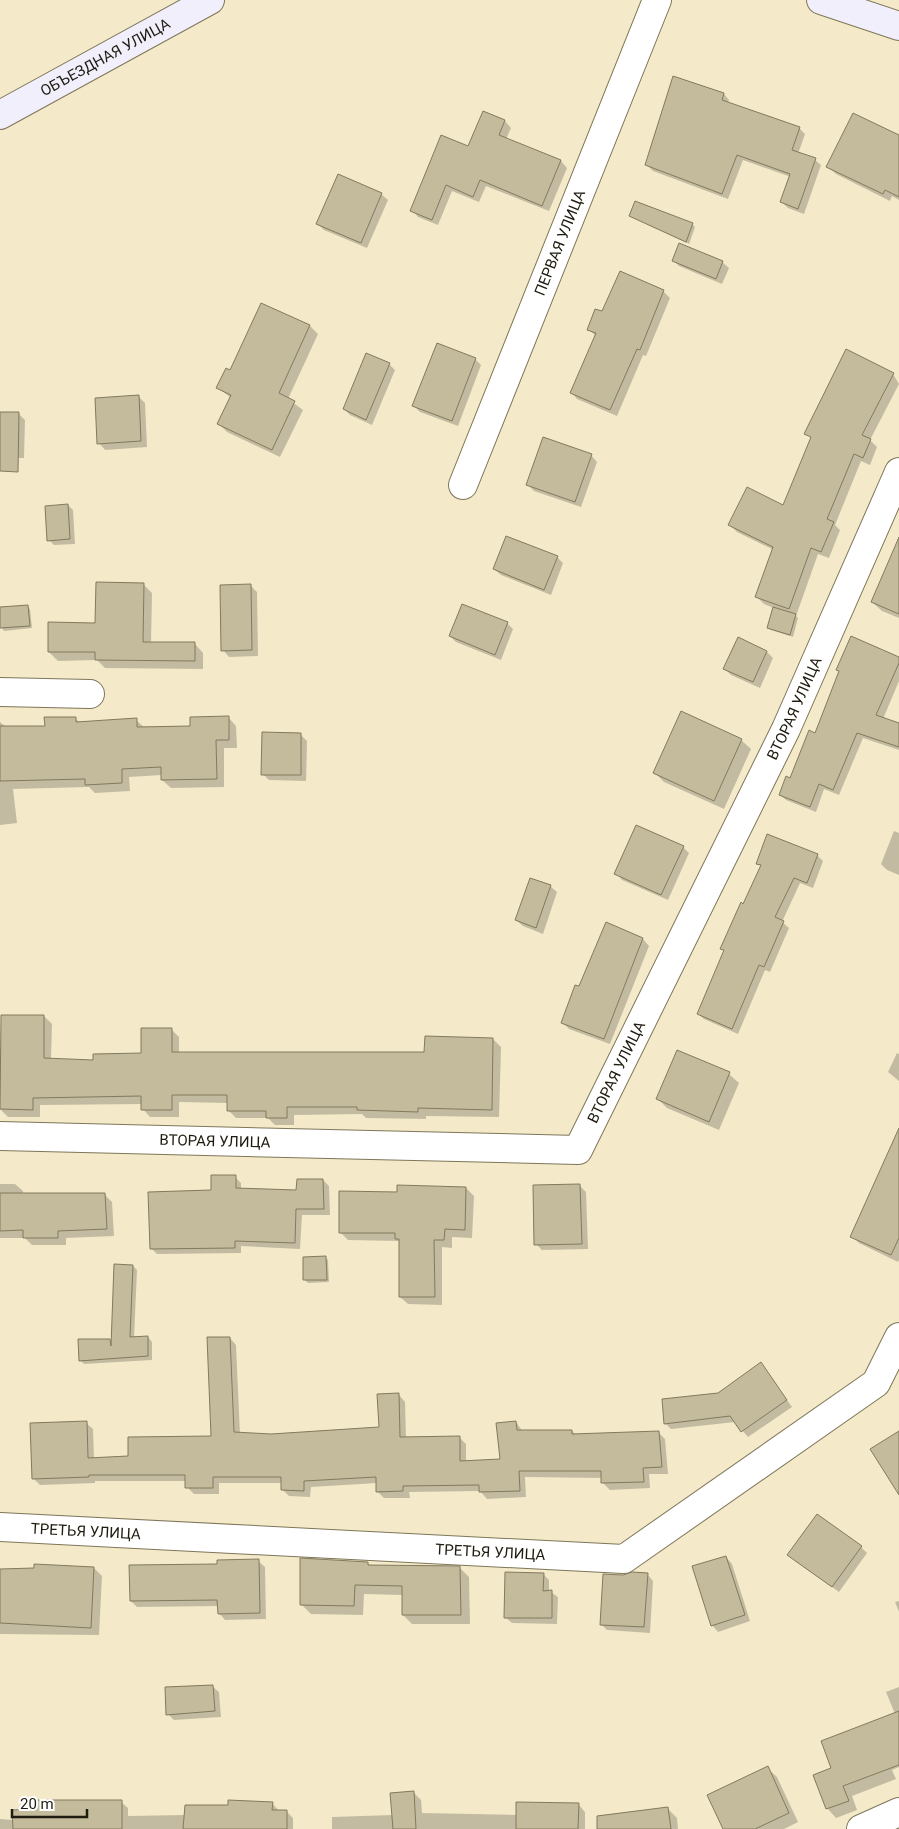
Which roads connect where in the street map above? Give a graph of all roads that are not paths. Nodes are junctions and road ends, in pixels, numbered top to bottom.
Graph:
1 (210, 0) edge
2 (657, 0) edge
3 (821, 0) edge
4 (899, 26) edge
5 (0, 116) edge
6 (899, 472) edge
7 (463, 484) dead end
8 (0, 692) edge
9 (90, 694) dead end
10 (0, 1136) edge
11 (899, 1337) edge
12 (0, 1527) edge
13 (899, 1812) edge
14 (861, 1829) edge

1 - 5 main road, ОБЪЕЗДНАЯ УЛИЦА
2 - 7 street, ПЕРВАЯ УЛИЦА
3 - 4 main road
6 - 10 street, ВТОРАЯ УЛИЦА
8 - 9 street
11 - 12 street, ТРЕТЬЯ УЛИЦА
13 - 14 street

